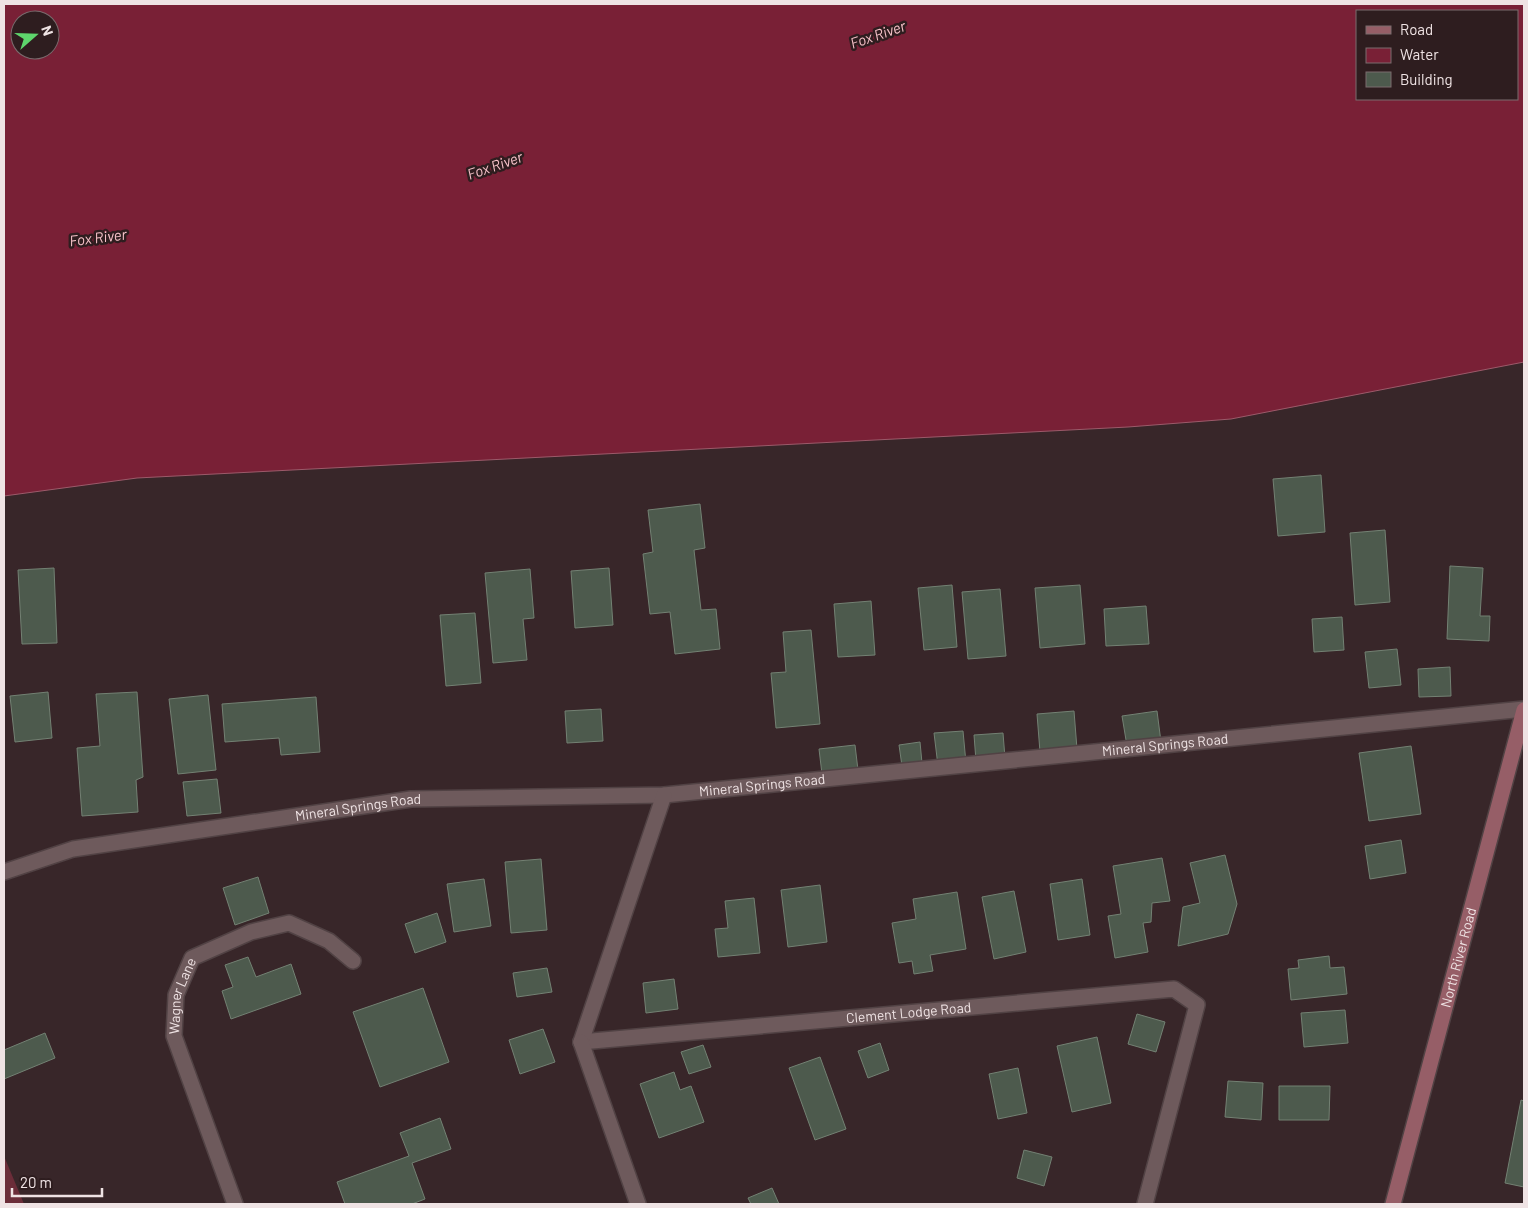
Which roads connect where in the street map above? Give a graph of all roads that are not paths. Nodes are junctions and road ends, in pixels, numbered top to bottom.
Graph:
1 (1524, 709) edge
2 (664, 795) junction
3 (4, 872) edge
4 (353, 962) dead end
5 (581, 1042) junction
6 (235, 1204) edge
7 (638, 1204) edge
8 (1145, 1204) edge
9 (1393, 1204) edge

1 - 2 street, Mineral Springs Road
1 - 9 street, North River Road
2 - 3 street, Mineral Springs Road
2 - 5 street
4 - 6 street, Wagner Lane
5 - 7 street
5 - 8 street, Clement Lodge Road

